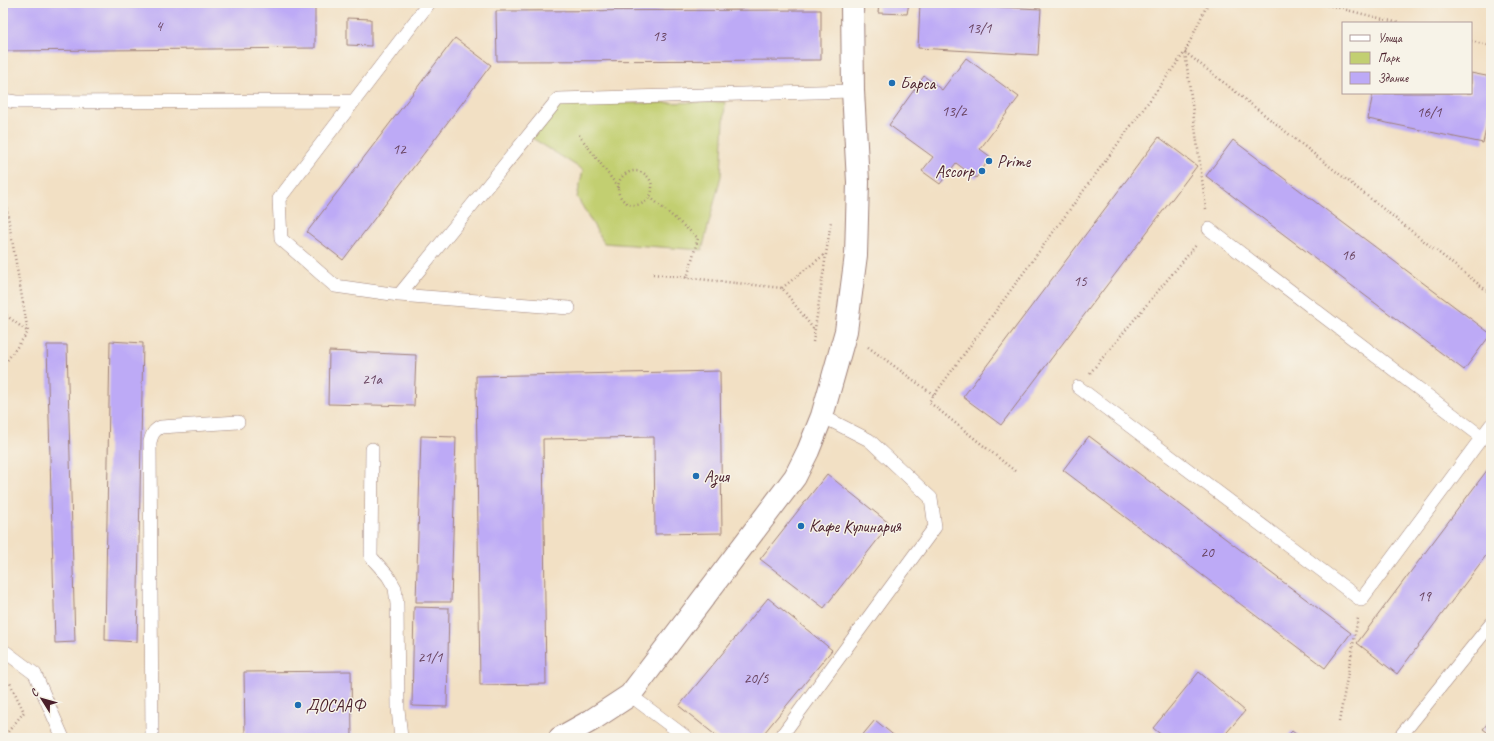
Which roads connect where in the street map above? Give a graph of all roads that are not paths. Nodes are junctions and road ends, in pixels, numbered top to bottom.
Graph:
1 (430, 3) edge
2 (852, 3) edge
3 (853, 91) junction
4 (3, 100) edge
5 (354, 101) junction
6 (1209, 229) road end
7 (398, 295) junction
8 (569, 308) dead end
9 (1078, 387) road end
10 (822, 416) junction
11 (238, 422) dead end
12 (1491, 425) edge
13 (1482, 437) junction
14 (372, 449) dead end
15 (1491, 624) edge
16 (3, 650) edge
17 (630, 696) junction
18 (63, 738) edge
19 (152, 738) edge
20 (401, 738) edge
21 (560, 738) edge
22 (687, 738) edge
23 (780, 738) edge
24 (1399, 738) edge

1 - 5 lane
2 - 3 street
3 - 7 lane
3 - 10 street
4 - 5 lane
5 - 7 lane
6 - 13 lane
7 - 8 lane
9 - 13 lane
10 - 17 street
10 - 23 lane
11 - 19 lane
12 - 13 lane
14 - 20 lane
15 - 24 lane
16 - 18 lane
17 - 21 street
17 - 22 lane

